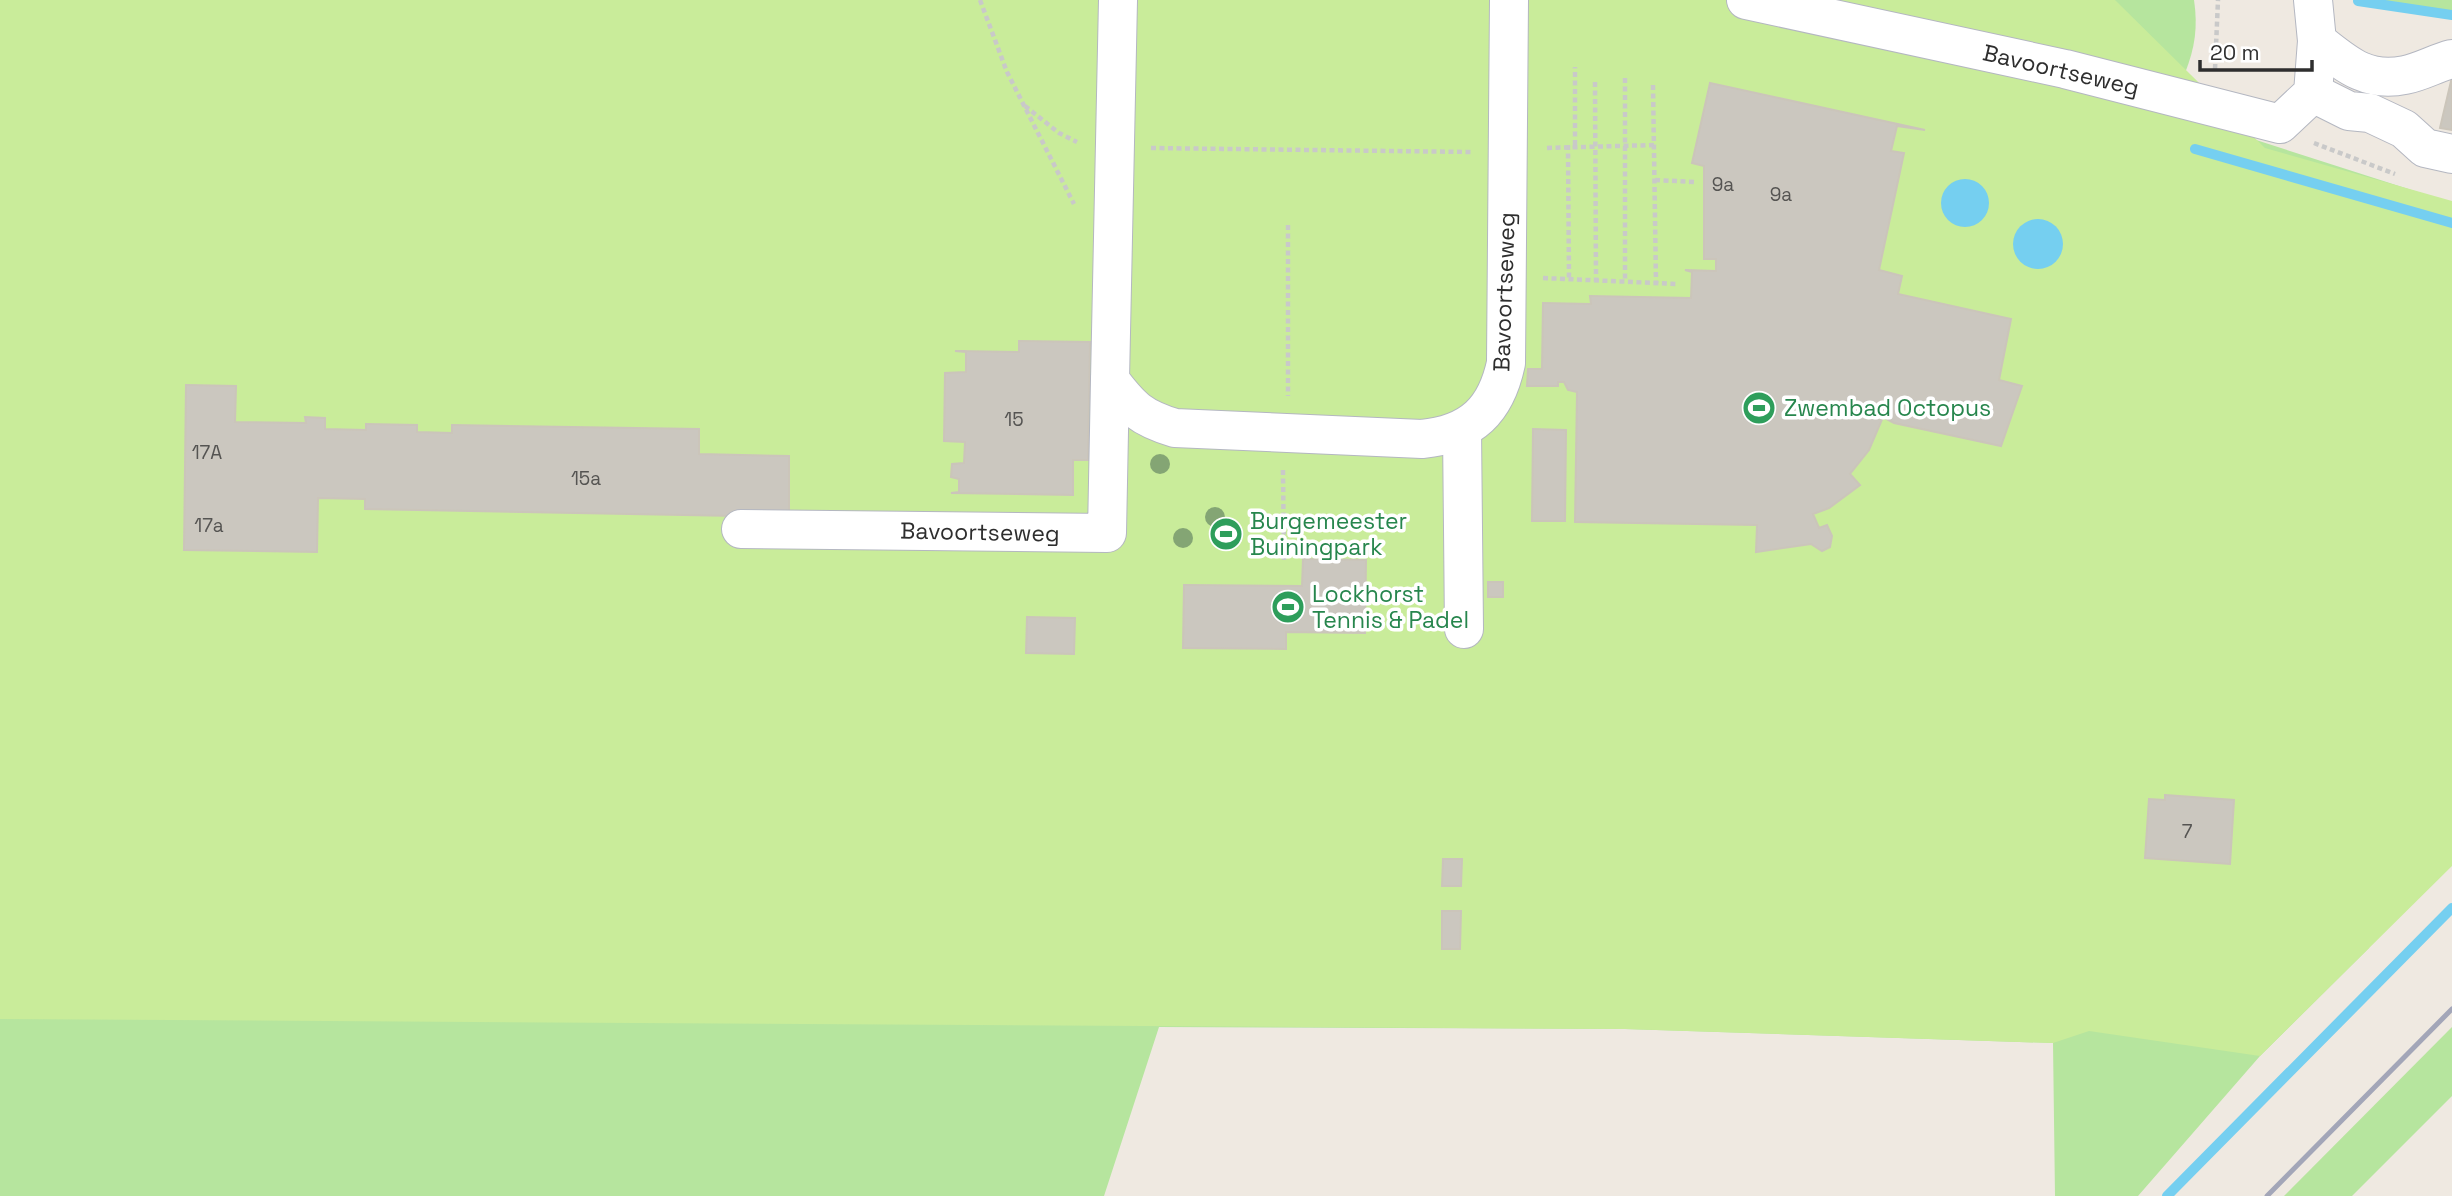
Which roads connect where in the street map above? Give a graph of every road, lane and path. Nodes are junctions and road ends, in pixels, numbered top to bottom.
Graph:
1 (980, 0) edge
2 (1118, 0) edge
3 (1509, 0) edge
4 (1746, 0) edge
5 (2218, 0) edge
6 (2313, 0) edge
7 (2338, 0) edge
8 (2317, 41) junction
9 (2452, 59) edge
10 (1576, 67) dead end
11 (1625, 78) dead end
12 (1595, 82) dead end
13 (1654, 85) dead end
14 (2313, 93) junction
15 (2214, 108) junction
16 (2280, 124) junction
17 (1572, 145) junction
18 (1596, 145) junction
19 (1624, 145) junction
20 (1654, 145) junction
21 (1116, 148) junction
22 (1506, 153) junction
23 (2452, 154) edge
24 (2403, 177) dead end
25 (1655, 180) junction
26 (1696, 182) dead end
27 (1288, 225) dead end
28 (1506, 277) junction
29 (1569, 279) junction
30 (1596, 281) junction
31 (1625, 282) junction
32 (1656, 283) junction
33 (1678, 284) dead end
34 (1110, 380) junction
35 (1462, 429) junction
36 (1286, 434) junction
37 (741, 530) dead end
38 (1284, 560) dead end
39 (1464, 629) dead end

1 - 21 path
2 - 21 street, Bavoortseweg
3 - 22 street, Bavoortseweg
4 - 15 street, Bavoortseweg
5 - 15 path
6 - 8 street
7 - 8 street
8 - 9 street
8 - 14 street
10 - 17 path
11 - 19 path
12 - 18 path
13 - 20 path
14 - 16 street
14 - 23 street
15 - 16 street, Bavoortseweg
16 - 24 path
17 - 18 path
17 - 22 path
17 - 29 path
18 - 19 path
18 - 30 path
19 - 20 path
19 - 31 path
20 - 25 path
21 - 22 path
21 - 34 street, Bavoortseweg
22 - 28 street, Bavoortseweg
25 - 26 path
25 - 32 path
27 - 36 path
28 - 29 path
28 - 35 street, Bavoortseweg
29 - 30 path
30 - 31 path
31 - 32 path
32 - 33 path
34 - 36 street, Bavoortseweg
34 - 37 street, Bavoortseweg
35 - 36 street, Bavoortseweg
35 - 39 street
36 - 38 path

